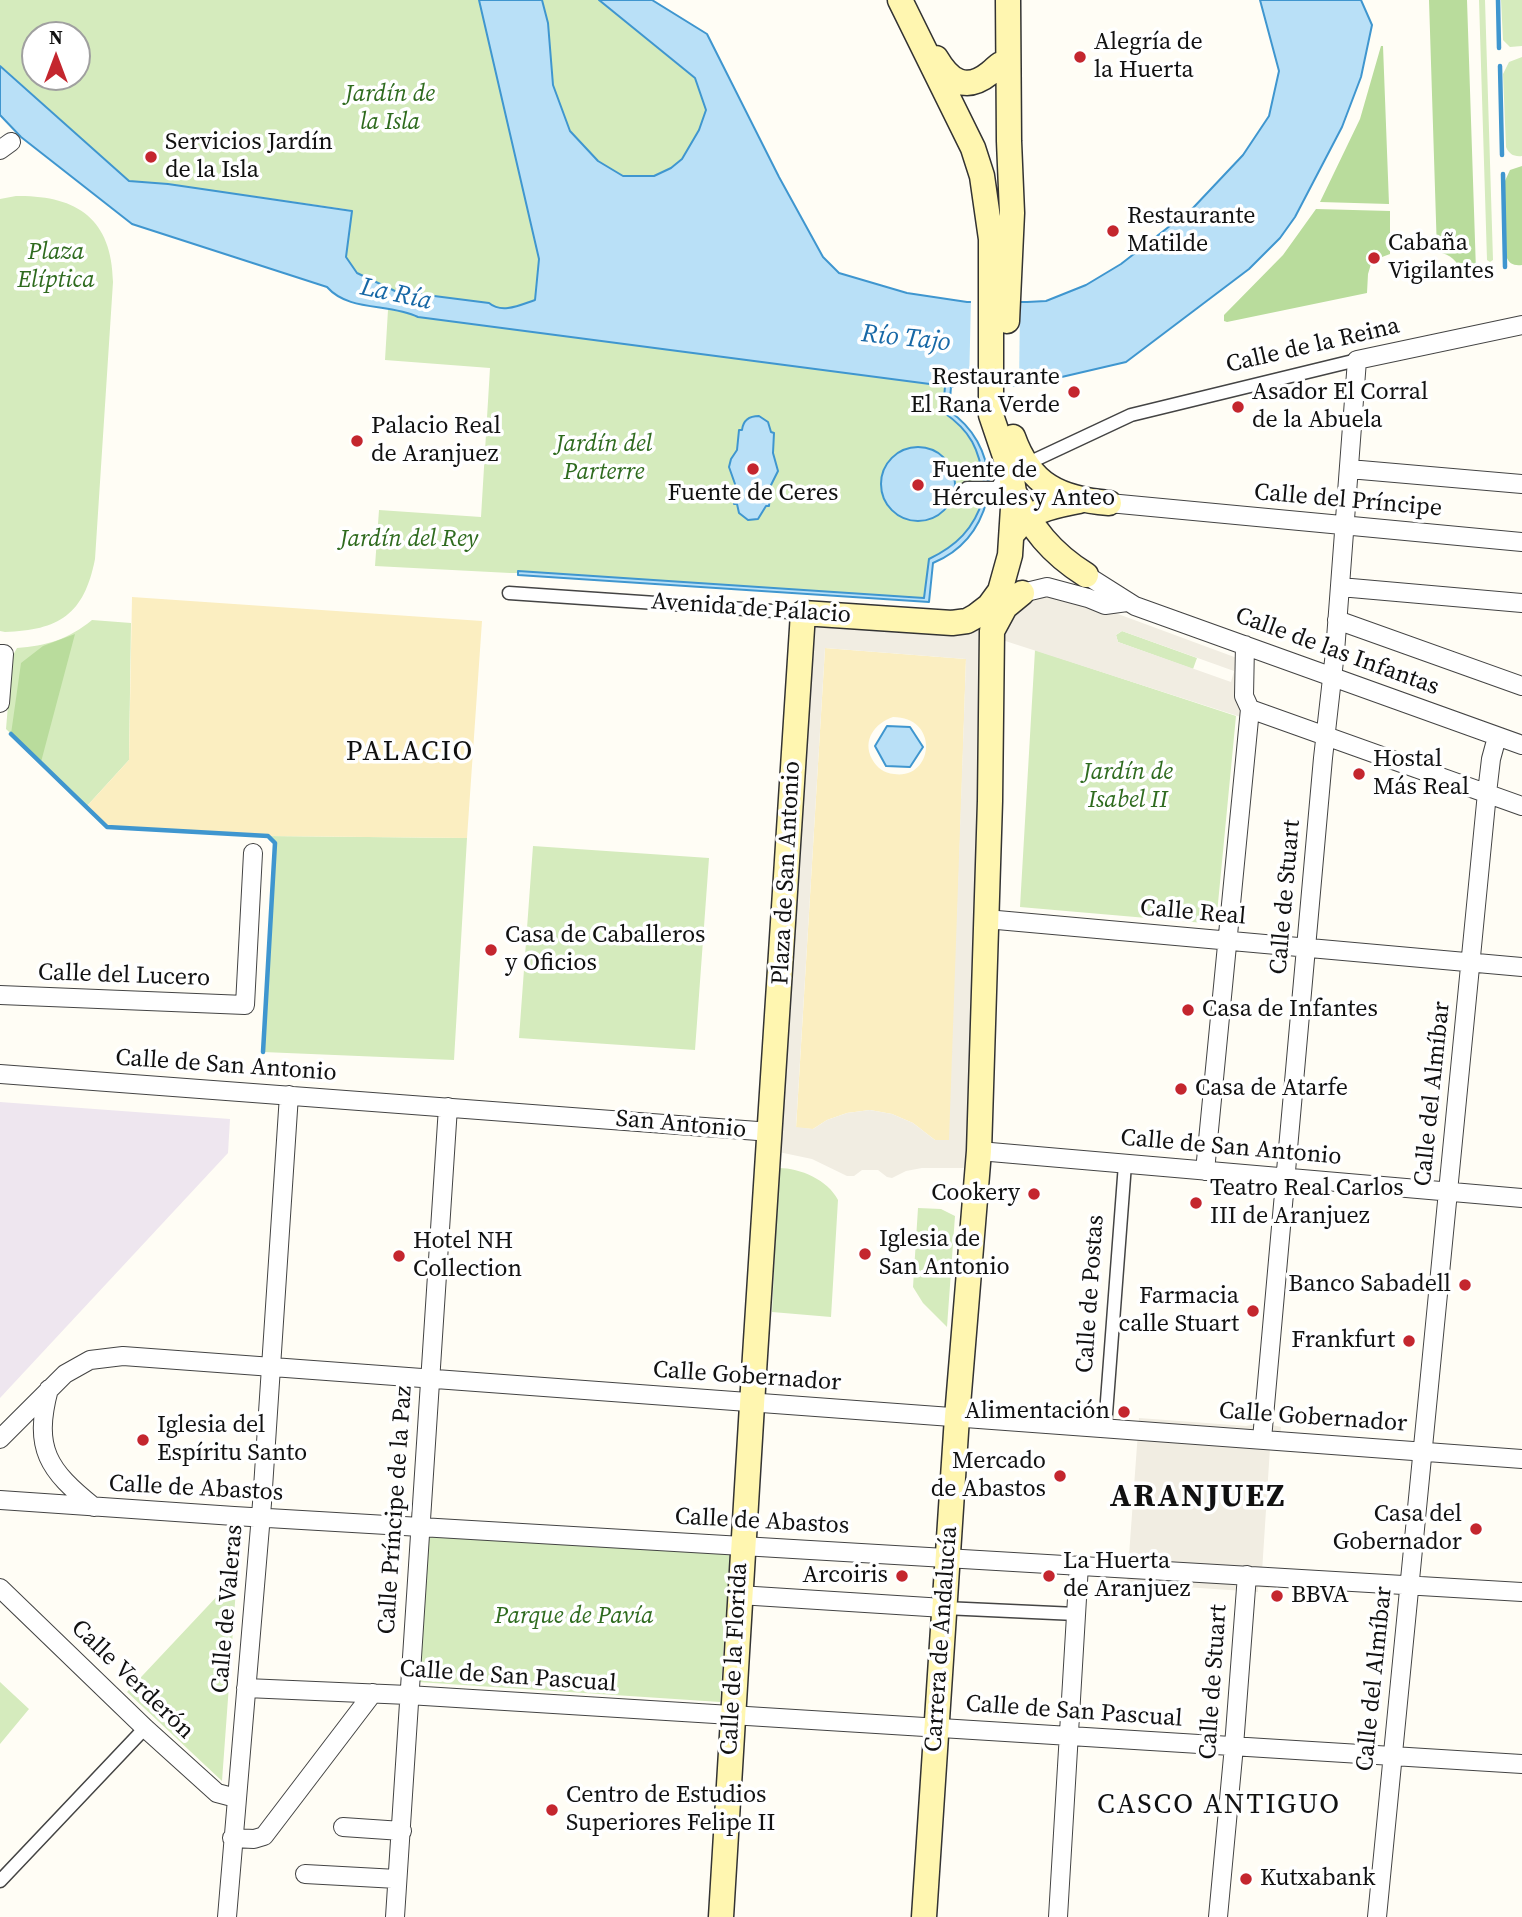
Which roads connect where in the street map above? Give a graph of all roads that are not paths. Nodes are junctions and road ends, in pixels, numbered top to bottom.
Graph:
1 (900, 0) edge
2 (1009, 0) edge
3 (924, 50) junction
4 (1008, 61) junction
5 (1001, 239) junction
6 (1522, 325) edge
7 (1357, 359) junction
8 (998, 385) junction
9 (1037, 459) dead end
10 (1349, 469) junction
11 (1009, 481) junction
12 (1522, 484) edge
13 (967, 488) dead end
14 (1079, 500) junction
15 (1109, 503) joint
16 (1344, 526) junction
17 (1019, 527) junction
18 (1522, 542) edge
19 (1086, 575) joint
20 (1340, 587) junction
21 (509, 593) dead end
22 (1022, 593) joint
23 (1522, 603) edge
24 (1131, 604) junction
25 (803, 613) junction
26 (993, 617) junction
27 (1337, 620) junction
28 (1245, 645) junction
29 (2, 654) edge
30 (1332, 676) junction
31 (1522, 686) edge
32 (0, 703) edge
33 (1250, 709) junction
34 (1326, 736) junction
35 (1497, 737) junction
36 (1522, 745) edge
37 (1487, 793) junction
38 (1522, 806) edge
39 (253, 853) dead end
40 (986, 919) junction
41 (1225, 940) junction
42 (1306, 947) junction
43 (1471, 962) junction
44 (1522, 967) edge
45 (0, 995) edge
46 (0, 1074) edge
47 (289, 1095) junction
48 (448, 1107) junction
49 (771, 1132) junction
50 (978, 1151) junction
51 (1125, 1164) junction
52 (1205, 1171) junction
53 (1285, 1178) junction
54 (1448, 1192) junction
55 (1522, 1198) edge
56 (272, 1366) junction
57 (429, 1378) junction
58 (50, 1385) junction
59 (750, 1401) junction
60 (957, 1417) junction
61 (1105, 1427) junction
62 (0, 1438) edge
63 (1262, 1439) junction
64 (1423, 1451) junction
65 (1522, 1459) edge
66 (0, 1500) edge
67 (94, 1507) junction
68 (260, 1517) junction
69 (421, 1526) junction
70 (742, 1545) junction
71 (948, 1558) junction
72 (1079, 1565) junction
73 (1247, 1575) junction
74 (1409, 1585) junction
75 (0, 1588) edge
76 (1522, 1592) edge
77 (739, 1595) junction
78 (944, 1608) junction
79 (1076, 1614) junction
80 (246, 1688) junction
81 (373, 1693) junction
82 (408, 1695) junction
83 (732, 1715) junction
84 (145, 1728) junction
85 (937, 1728) junction
86 (1069, 1736) junction
87 (1234, 1746) junction
88 (1392, 1756) junction
89 (1522, 1764) edge
90 (236, 1798) junction
91 (342, 1827) dead end
92 (402, 1831) junction
93 (232, 1838) junction
94 (304, 1874) dead end
95 (397, 1879) junction
96 (0, 1881) edge
97 (227, 1917) edge
98 (395, 1917) edge
99 (721, 1917) edge
100 (924, 1917) edge
101 (1058, 1917) edge
102 (1218, 1917) edge
103 (1377, 1917) edge

1 - 3 main road
2 - 4 main road
3 - 4 main road
3 - 5 main road
4 - 5 main road
5 - 8 main road
6 - 7 street, Calle de la Reina
7 - 9 street, Calle de la Reina
7 - 10 street, Calle de Stuart
8 - 11 main road
8 - 14 main road
10 - 12 street, Calle del Príncipe
10 - 16 street, Calle de Stuart
11 - 13 street
11 - 17 main road
14 - 15 main road
14 - 17 main road
15 - 16 street, Calle del Príncipe
16 - 18 street, Calle del Príncipe
16 - 20 street, Calle de Stuart
17 - 19 main road
17 - 26 main road
19 - 24 street
20 - 23 street
20 - 27 street, Calle de Stuart
21 - 25 street, Avenida de Palacio
22 - 24 street
22 - 26 main road, Avenida de Palacio
24 - 28 street, Calle de las Infantas
25 - 26 main road, Avenida de Palacio
25 - 49 main road, Plaza de San Antonio
26 - 40 main road
27 - 30 street, Calle de Stuart
27 - 31 street, Calle de las Infantas
28 - 30 street, Calle de las Infantas
28 - 33 street
29 - 32 street
30 - 34 street, Calle de Stuart
30 - 35 street, Calle de las Infantas
33 - 34 street
33 - 41 street
34 - 37 street
34 - 42 street, Calle de Stuart
35 - 36 street, Calle de las Infantas
35 - 37 street, Calle del Almíbar
37 - 38 street
37 - 43 street, Calle del Almíbar
39 - 45 street, Calle del Lucero
40 - 41 street, Calle Real
40 - 50 main road
41 - 42 street, Calle Real
41 - 52 street
42 - 43 street, Calle Real
42 - 53 street, Calle de Stuart
43 - 44 street, Calle Real
43 - 54 street, Calle del Almíbar
46 - 47 street, Calle de San Antonio
47 - 48 street, Calle de San Antonio
47 - 56 street, Calle de Valeras
48 - 49 street, San Antonio
48 - 57 street, Calle Príncipe de la Paz
49 - 59 main road, San Antonio
50 - 51 street, Calle de San Antonio
50 - 60 main road, Carrera de Andalucía
51 - 52 street, Calle de San Antonio
51 - 61 street, Calle de Postas
52 - 53 street, Calle de San Antonio
53 - 54 street, Calle de San Antonio
53 - 63 street, Calle de Stuart
54 - 55 street, Calle de San Antonio
54 - 64 street, Calle del Almíbar
56 - 57 street, Calle Gobernador
56 - 58 street, Calle Gobernador
56 - 68 street, Calle de Valeras
57 - 59 street, Calle Gobernador
57 - 69 street, Calle Príncipe de la Paz
58 - 62 street, Calle Gobernador
58 - 67 street
59 - 60 street, Calle Gobernador
59 - 70 main road, Calle de la Florida
60 - 61 street, Calle Gobernador
60 - 71 main road, Carrera de Andalucía
61 - 63 street, Calle Gobernador
63 - 64 street, Calle Gobernador
64 - 65 street, Calle Gobernador
64 - 74 street, Calle del Almíbar
66 - 67 street, Calle de Abastos
67 - 68 street, Calle de Abastos
68 - 69 street, Calle de Abastos
68 - 80 street, Calle de Valeras
69 - 70 street, Calle de Abastos
69 - 82 street, Calle Príncipe de la Paz
70 - 71 street, Calle de Abastos
70 - 77 main road, Calle de la Florida
71 - 72 street, Calle de Abastos
71 - 78 main road, Carrera de Andalucía
72 - 73 street, Calle de Abastos
72 - 79 street
73 - 74 street, Calle de Abastos
73 - 87 street, Calle de Stuart
74 - 76 street, Calle de Abastos
74 - 88 street, Calle del Almíbar
75 - 84 street, Calle Verderón
77 - 78 street
77 - 83 main road, Calle de la Florida
78 - 79 street
78 - 85 main road, Carrera de Andalucía
79 - 86 street
80 - 81 street, Calle de San Pascual
80 - 90 street, Calle de Valeras
81 - 82 street, Calle de San Pascual
81 - 93 street
82 - 83 street, Calle de San Pascual
82 - 92 street, Calle Príncipe de la Paz
83 - 85 street, Calle de San Pascual
83 - 99 main road, Calle de la Florida
84 - 90 street, Calle Verderón
84 - 96 street
85 - 86 street, Calle de San Pascual
85 - 100 main road, Carrera de Andalucía
86 - 87 street, Calle de San Pascual
86 - 101 street
87 - 88 street, Calle de San Pascual
87 - 102 street, Calle de Stuart
88 - 89 street, Calle de San Pascual
88 - 103 street, Calle del Almíbar
90 - 93 street, Calle de Valeras
91 - 92 street
92 - 95 street, Calle Príncipe de la Paz
93 - 97 street, Calle de Valeras
94 - 95 street
95 - 98 street, Calle Príncipe de la Paz

